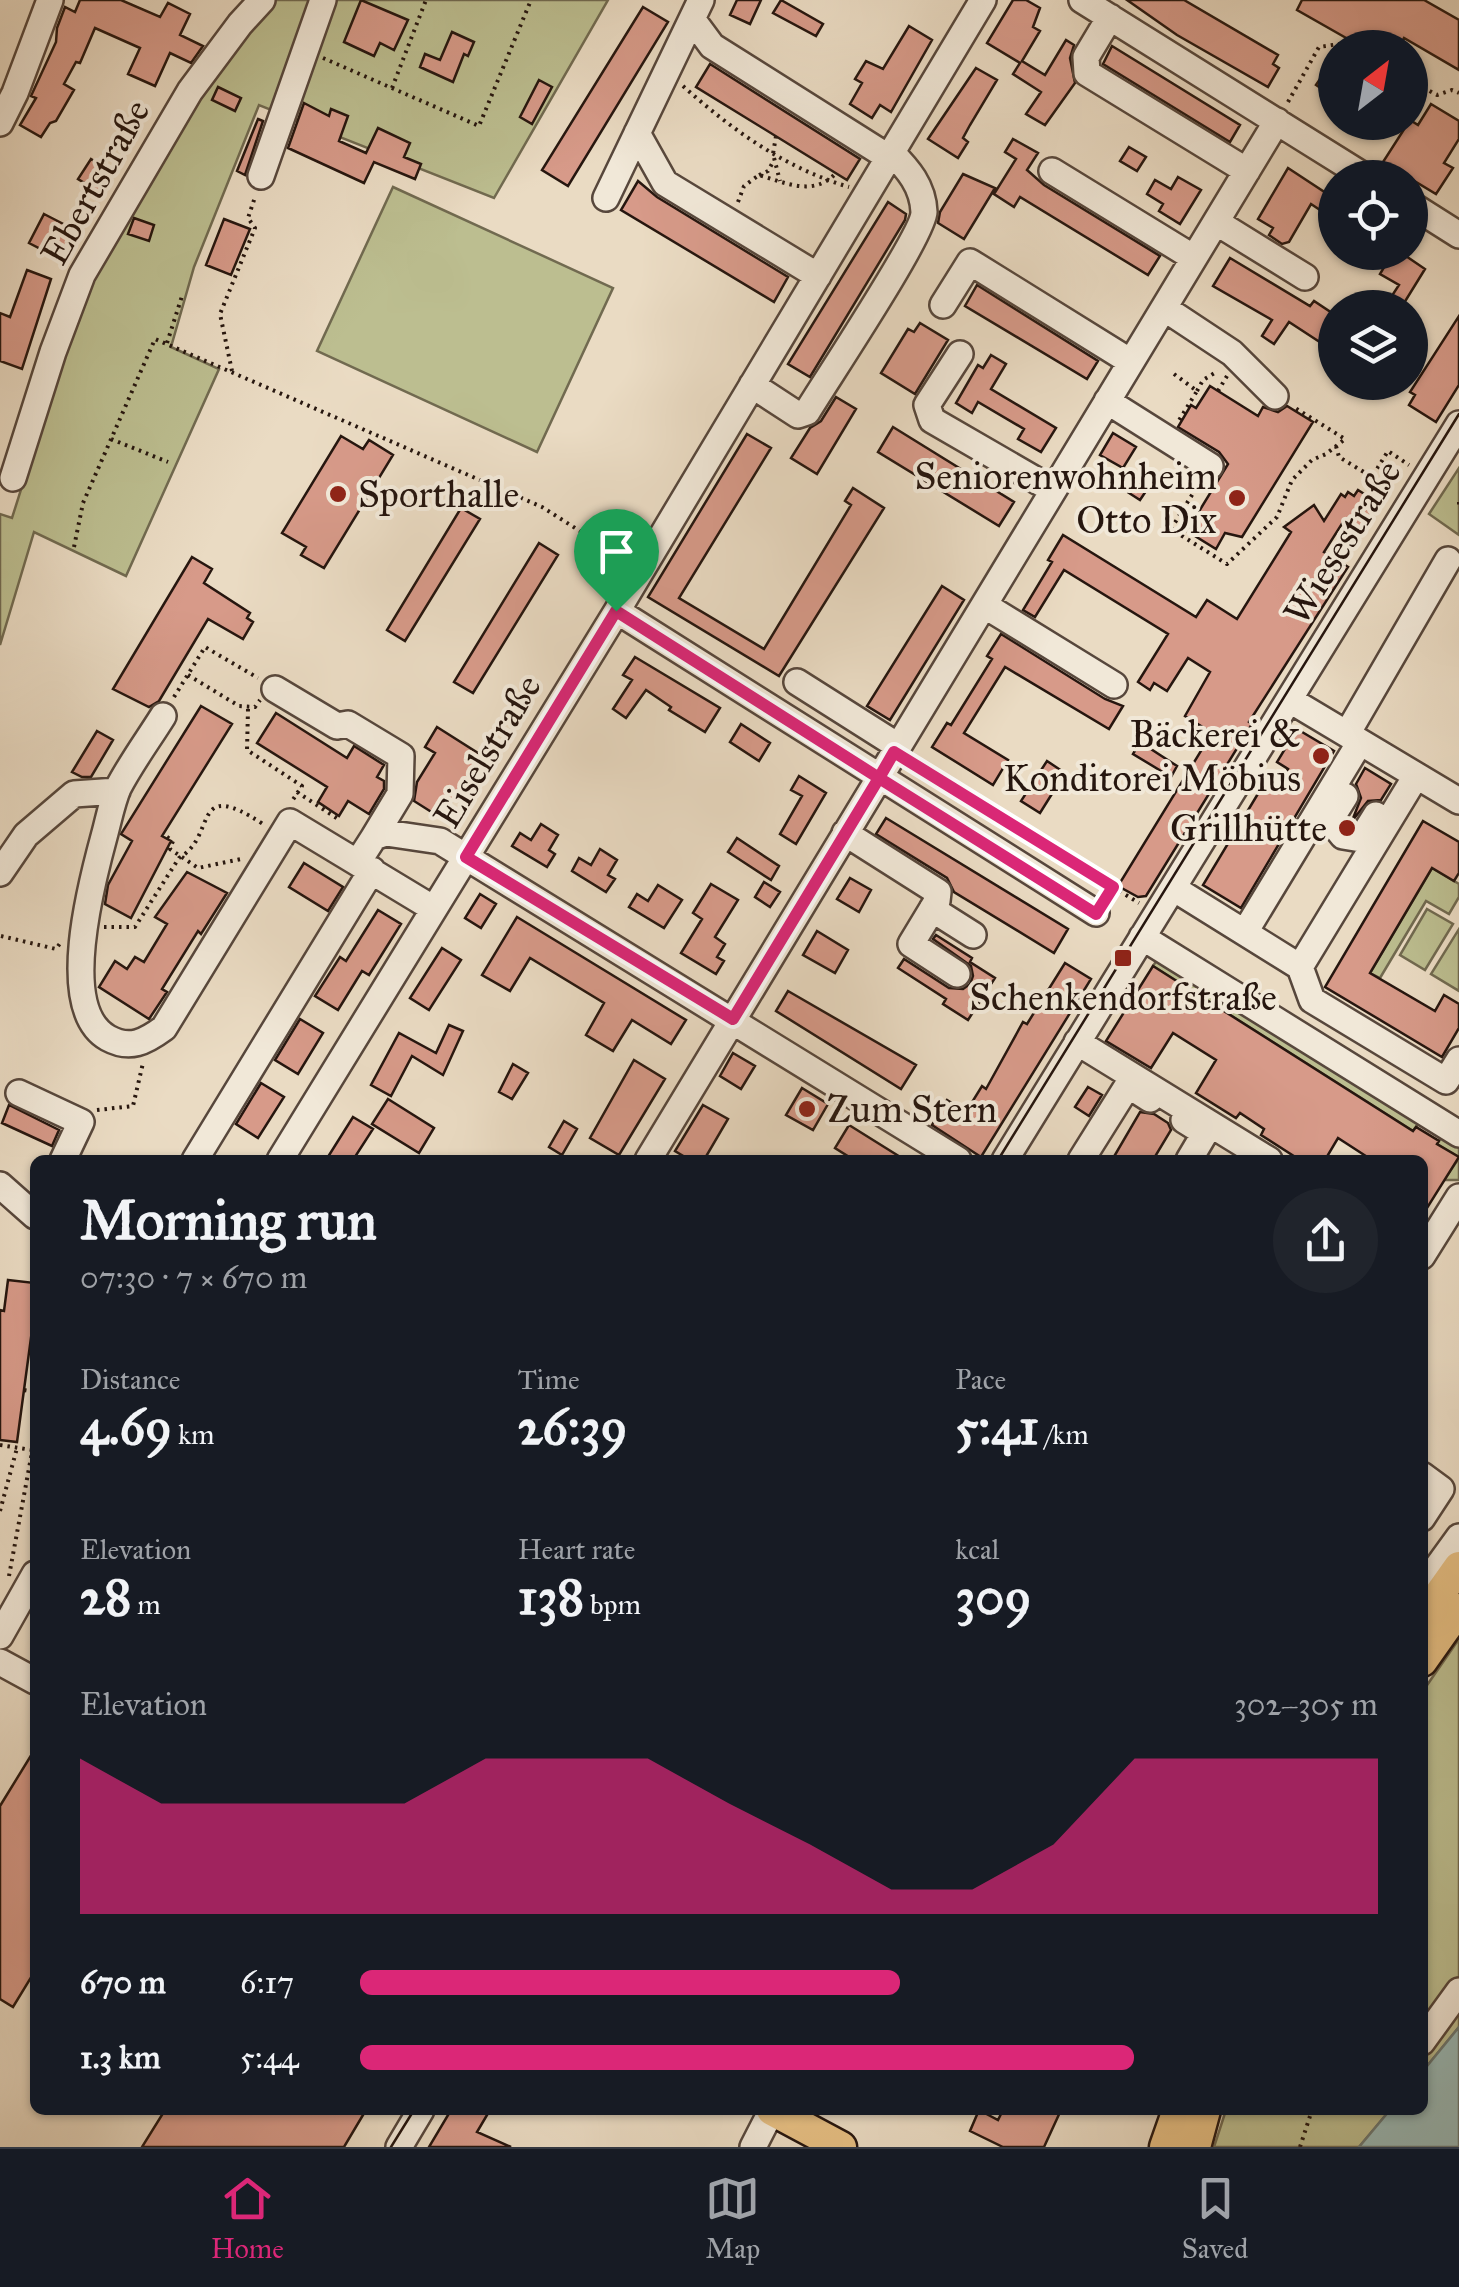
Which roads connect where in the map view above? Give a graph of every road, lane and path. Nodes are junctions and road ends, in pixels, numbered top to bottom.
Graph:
1 (50, 0) edge
2 (262, 0) edge
3 (323, 0) edge
4 (426, 0) edge
5 (532, 0) edge
6 (983, 0) edge
7 (1082, 0) edge
8 (697, 9) edge
9 (1110, 18) junction
10 (1318, 49) edge
11 (304, 50) junction
12 (667, 71) junction
13 (392, 88) junction
14 (1428, 90) edge
15 (1459, 93) edge
16 (1277, 121) junction
17 (0, 123) edge
18 (637, 133) junction
19 (776, 136) dead end
20 (773, 154) junction
21 (890, 155) junction
22 (1339, 160) edge
23 (774, 162) junction
24 (1052, 171) dead end
25 (1246, 171) junction
26 (836, 173) dead end
27 (759, 175) junction
28 (261, 176) joint
29 (780, 181) junction
30 (828, 181) junction
31 (868, 192) junction
32 (606, 198) dead end
33 (1428, 215) edge
34 (1216, 222) junction
35 (738, 228) junction
36 (1459, 234) edge
37 (1194, 258) junction
38 (818, 276) junction
39 (1305, 277) dead end
40 (182, 296) dead end
41 (943, 305) dead end
42 (1164, 308) junction
43 (168, 343) junction
44 (960, 354) dead end
45 (1131, 362) junction
46 (232, 371) junction
47 (1174, 374) dead end
48 (752, 385) junction
49 (1275, 396) joint
50 (1107, 402) junction
51 (1459, 424) edge
52 (1167, 438) junction
53 (111, 439) junction
54 (1336, 446) junction
55 (168, 462) dead end
56 (1210, 466) joint
57 (1426, 476) junction
58 (12, 478) dead end
59 (1053, 490) junction
60 (74, 547) dead end
61 (1448, 560) dead end
62 (641, 570) junction
63 (984, 605) junction
64 (616, 611) junction
65 (188, 675) junction
66 (798, 682) dead end
67 (1114, 685) dead end
68 (264, 686) junction
69 (1290, 700) junction
70 (248, 709) junction
71 (163, 716) joint
72 (896, 749) junction
73 (1381, 758) junction
74 (879, 778) junction
75 (117, 791) junction
76 (298, 792) junction
77 (1459, 801) edge
78 (290, 804) dead end
79 (338, 818) dead end
80 (845, 832) junction
81 (167, 837) dead end
82 (374, 837) junction
83 (278, 842) junction
84 (466, 857) junction
85 (179, 858) junction
86 (365, 866) junction
87 (0, 873) edge
88 (1113, 887) junction
89 (1173, 888) junction
90 (434, 909) junction
91 (932, 909) junction
92 (1096, 914) joint
93 (1156, 914) junction
94 (82, 928) junction
95 (1244, 932) junction
96 (973, 935) dead end
97 (1, 936) edge
98 (1142, 937) junction
99 (56, 948) dead end
100 (1300, 967) junction
101 (956, 974) dead end
102 (733, 1019) junction
103 (148, 1040) junction
104 (1077, 1042) junction
105 (1459, 1060) edge
106 (19, 1093) dead end
107 (78, 1121) junction
108 (1459, 1134) edge
109 (65, 1155) edge
110 (198, 1155) edge
111 (283, 1155) edge
112 (651, 1155) edge
113 (950, 1155) edge
114 (1008, 1155) edge
115 (1084, 1155) edge
116 (1192, 1155) edge
117 (1261, 1155) edge
118 (0, 1185) edge
119 (1459, 1197) edge
120 (30, 1206) edge
121 (1428, 1246) edge
122 (24, 1390) dead end
123 (30, 1391) edge
124 (0, 1445) edge
125 (17, 1448) junction
126 (30, 1450) edge
127 (30, 1461) edge
128 (0, 1511) edge
129 (1459, 1538) edge
130 (1459, 1567) edge
131 (1428, 1580) edge
132 (8, 1581) dead end
133 (30, 1583) edge
134 (1459, 1609) edge
135 (1428, 1611) edge
136 (0, 1636) edge
137 (1428, 1653) edge
138 (0, 1662) edge
139 (30, 1678) edge
140 (1459, 1990) edge
141 (1428, 2034) edge
142 (419, 2115) edge
143 (769, 2115) edge
144 (781, 2115) edge
145 (1176, 2115) edge
146 (1203, 2115) edge
147 (1310, 2115) edge
148 (399, 2147) edge
149 (753, 2147) edge
150 (841, 2147) edge
151 (1165, 2147) edge
152 (1195, 2147) edge
153 (1300, 2147) edge

1 - 17 street
2 - 58 street, Ebertstraße
3 - 11 street
4 - 13 path
5 - 13 path
6 - 21 street, Eiselstraße
7 - 9 street
8 - 12 street
8 - 21 street
9 - 16 street
9 - 25 street
10 - 16 path
11 - 13 path
11 - 28 street
12 - 18 street
12 - 20 path
14 - 15 path
16 - 22 street
16 - 25 street
18 - 32 street
18 - 35 street
19 - 20 path
20 - 23 path
20 - 30 path
21 - 31 street, Eiselstraße
21 - 48 street
23 - 27 path
23 - 29 path
24 - 37 street
25 - 34 street
26 - 30 path
27 - 29 path
27 - 35 path
28 - 46 path
29 - 30 path
30 - 31 path
31 - 38 street, Eiselstraße
33 - 36 street
34 - 37 street
34 - 39 street
35 - 38 street
37 - 42 street
38 - 48 street, Eiselstraße
40 - 43 path
41 - 45 street
42 - 45 street
42 - 49 street
43 - 46 path
43 - 53 path
44 - 59 street
45 - 50 street
46 - 62 path
47 - 52 path
48 - 62 street, Eiselstraße
49 - 54 path
50 - 52 street
50 - 59 street
51 - 57 street, Wiesestraße
52 - 56 street
53 - 55 path
53 - 60 path
54 - 56 path
54 - 57 path
57 - 69 street, Wiesestraße
59 - 63 street
61 - 73 street
62 - 64 street, Eiselstraße
63 - 67 street
63 - 72 street
64 - 74 street
64 - 84 street, Eiselstraße
65 - 68 path
65 - 70 path
65 - 71 path
66 - 72 street
68 - 70 path
68 - 82 street
69 - 73 street
69 - 89 street, Wiesestraße
70 - 76 path
71 - 75 street
72 - 74 street
72 - 88 path
73 - 77 street
73 - 95 street
73 - 100 street
74 - 80 street
74 - 92 street
75 - 87 street
75 - 94 street
76 - 78 path
76 - 79 path
80 - 91 street
80 - 102 street
81 - 85 path
82 - 84 street
82 - 86 street
83 - 85 path
83 - 85 path
83 - 86 street
83 - 103 street
84 - 90 street, Eiselstraße
84 - 102 street
85 - 94 path
86 - 90 street
86 - 110 street
88 - 92 path
88 - 93 path
89 - 93 street, Wiesestraße
89 - 95 street
90 - 111 street, Eiselstraße
91 - 96 street
91 - 101 street
93 - 98 street, Wiesestraße
94 - 103 street
95 - 100 street
97 - 99 path
98 - 104 street, Wiesestraße
98 - 108 street
100 - 105 street
102 - 112 street
102 - 113 street
103 - 107 path
104 - 114 street, Wiesestraße
104 - 117 street
106 - 107 street
107 - 109 street
115 - 116 street
118 - 120 street
119 - 121 street
122 - 123 path
124 - 125 path
125 - 126 path
125 - 128 path
127 - 132 path
129 - 131 street
130 - 135 main road
133 - 136 street
134 - 137 main road
138 - 139 street
140 - 141 street
142 - 148 street
143 - 149 street
144 - 150 main road
145 - 151 main road
146 - 152 main road
147 - 153 path

